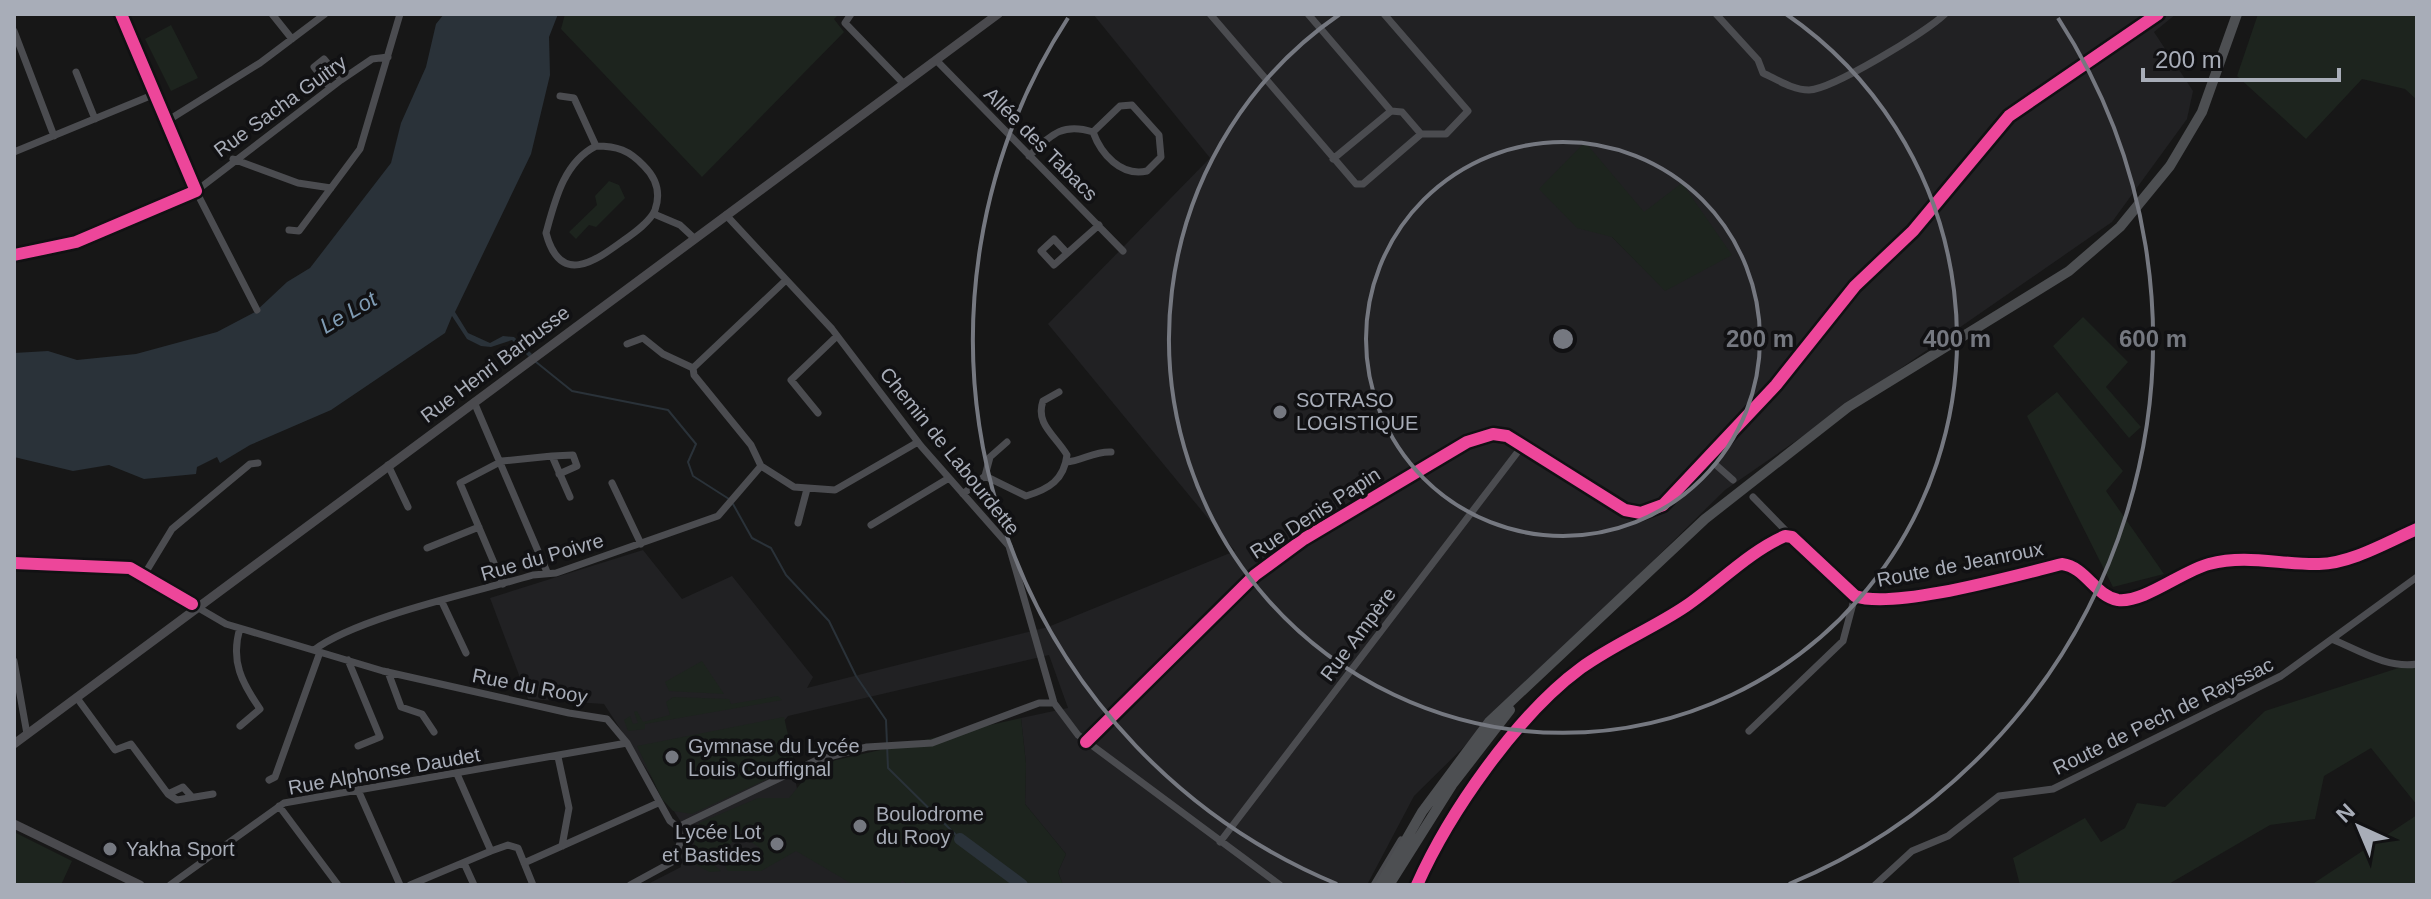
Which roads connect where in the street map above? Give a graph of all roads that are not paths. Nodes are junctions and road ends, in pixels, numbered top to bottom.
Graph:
1 (121, 14) edge
2 (272, 14) edge
3 (325, 14) edge
4 (400, 14) edge
5 (851, 14) edge
6 (998, 14) edge
7 (1210, 14) edge
8 (1308, 14) edge
9 (1384, 14) edge
10 (1716, 14) edge
11 (1945, 14) edge
12 (2158, 14) edge
13 (2237, 14) edge
14 (14, 31) edge
15 (292, 39) junction
16 (388, 57) junction
17 (936, 60) junction
18 (76, 72) dead end
19 (341, 80) junction
20 (904, 84) junction
21 (330, 88) junction
22 (155, 94) junction
23 (560, 96) dead end
24 (1391, 111) junction
25 (95, 119) junction
26 (167, 121) junction
27 (1093, 132) junction
28 (1421, 134) junction
29 (54, 136) junction
30 (596, 146) junction
31 (15, 150) edge
32 (1029, 156) junction
33 (233, 159) junction
34 (1333, 159) junction
35 (331, 188) junction
36 (196, 191) junction
37 (654, 214) junction
38 (726, 215) junction
39 (1099, 225) junction
40 (289, 230) dead end
41 (694, 238) junction
42 (1123, 251) dead end
43 (1067, 253) dead end
44 (14, 255) edge
45 (786, 280) junction
46 (257, 310) dead end
47 (837, 336) junction
48 (627, 344) dead end
49 (693, 368) junction
50 (1059, 392) dead end
51 (474, 402) junction
52 (818, 413) dead end
53 (918, 442) junction
54 (1007, 442) dead end
55 (1523, 445) junction
56 (1111, 452) dead end
57 (552, 456) junction
58 (1707, 457) junction
59 (502, 461) junction
60 (1066, 462) junction
61 (258, 463) dead end
62 (388, 465) junction
63 (761, 466) junction
64 (559, 474) junction
65 (985, 476) junction
66 (949, 478) junction
67 (1733, 480) dead end
68 (612, 483) dead end
69 (807, 489) junction
70 (963, 494) junction
71 (570, 497) dead end
72 (1753, 497) dead end
73 (408, 507) dead end
74 (798, 523) dead end
75 (871, 525) dead end
76 (479, 527) junction
77 (2417, 529) edge
78 (1792, 537) junction
79 (641, 544) junction
80 (427, 548) dead end
81 (14, 563) edge
82 (547, 572) junction
83 (144, 575) junction
84 (2417, 577) edge
85 (503, 584) junction
86 (1855, 596) junction
87 (442, 602) junction
88 (199, 608) junction
89 (240, 628) junction
90 (2334, 640) junction
91 (317, 651) junction
92 (466, 653) dead end
93 (348, 660) junction
94 (14, 661) edge
95 (2417, 664) edge
96 (388, 672) junction
97 (1532, 684) junction
98 (77, 698) junction
99 (1054, 703) junction
100 (240, 726) dead end
101 (1749, 731) dead end
102 (434, 732) dead end
103 (27, 734) junction
104 (1086, 742) junction
105 (627, 743) junction
106 (14, 744) edge
107 (358, 746) dead end
108 (558, 757) junction
109 (457, 774) junction
110 (269, 780) dead end
111 (358, 790) junction
112 (213, 794) dead end
113 (658, 803) junction
114 (279, 806) junction
115 (1419, 817) junction
116 (14, 824) edge
117 (678, 827) junction
118 (1220, 842) junction
119 (562, 846) junction
120 (491, 851) junction
121 (464, 863) junction
122 (524, 863) junction
123 (140, 885) edge
124 (170, 885) edge
125 (338, 885) edge
126 (400, 885) edge
127 (410, 885) edge
128 (474, 885) edge
129 (533, 885) edge
130 (630, 885) edge
131 (1280, 885) edge
132 (1374, 885) edge
133 (1380, 885) edge
134 (1389, 885) edge
135 (1417, 885) edge
136 (1875, 885) edge

1 - 22 street
2 - 15 street
3 - 15 street
4 - 16 street
5 - 20 street
6 - 17 main road, Rue Henri Barbusse
7 - 34 street
8 - 24 street
9 - 28 street
10 - 11 street
12 - 58 street, Rue Denis Papin
13 - 97 main road
14 - 29 street
15 - 26 street
16 - 19 street, Rue Sacha Guitry
16 - 35 street
17 - 20 main road, Rue Henri Barbusse
17 - 32 street, Allée des Tabacs
18 - 25 street
19 - 21 street, Rue Sacha Guitry
19 - 21 street
20 - 38 main road, Rue Henri Barbusse
21 - 33 street, Rue Sacha Guitry
22 - 25 street
22 - 26 street
23 - 30 street
24 - 28 street
24 - 34 street
25 - 29 street
26 - 36 street
27 - 27 street
27 - 32 street
28 - 34 street
29 - 31 street
30 - 37 street
30 - 37 street
32 - 39 street, Allée des Tabacs
33 - 35 street
33 - 36 street, Rue Sacha Guitry
35 - 40 street
36 - 44 street, Rue Sacha Guitry
36 - 46 street
37 - 41 street
38 - 41 main road, Rue Henri Barbusse
38 - 45 street, Chemin de Labourdette
39 - 42 street, Allée des Tabacs
39 - 43 street
41 - 51 main road, Rue Henri Barbusse
45 - 47 street, Chemin de Labourdette
45 - 49 street
47 - 52 street
47 - 53 street, Chemin de Labourdette
48 - 49 street
49 - 63 street
50 - 60 street
51 - 59 street
51 - 62 main road, Rue Henri Barbusse
53 - 66 street, Chemin de Labourdette
53 - 69 street
54 - 65 street
55 - 58 street, Rue Denis Papin
55 - 104 street, Rue Denis Papin
55 - 118 street, Rue Ampère
56 - 60 street
57 - 59 street
57 - 64 street
57 - 64 street
58 - 67 street
59 - 76 street
59 - 82 street
60 - 65 street
61 - 83 street
62 - 73 street
62 - 88 main road, Rue Henri Barbusse
63 - 69 street
63 - 79 street, Rue du Poivre
64 - 71 street
65 - 70 street
66 - 70 street, Chemin de Labourdette
66 - 75 street
68 - 79 street
69 - 74 street
70 - 99 street, Chemin de Labourdette
72 - 78 street, Route de Jeanroux
76 - 80 street
76 - 85 street
77 - 86 street, Route de Jeanroux
78 - 86 street, Route de Jeanroux
78 - 135 street
79 - 82 street, Rue du Poivre
81 - 83 street, Rue du Rooy
82 - 85 street, Rue du Poivre
83 - 88 street, Rue du Rooy
84 - 90 street, Route de Pech de Rayssac
85 - 87 street, Rue du Poivre
86 - 101 street
87 - 91 street, Rue du Poivre
87 - 92 street
88 - 89 street, Rue du Rooy
88 - 98 main road, Rue Henri Barbusse
89 - 91 street, Rue du Rooy
89 - 100 street
90 - 95 street
90 - 136 street, Route de Pech de Rayssac
91 - 93 street, Rue du Rooy
91 - 110 street
93 - 96 street, Rue du Rooy
93 - 107 street
94 - 103 street
96 - 102 street
96 - 105 street, Rue du Rooy
97 - 115 main road
97 - 134 main road
98 - 103 main road, Rue Henri Barbusse
98 - 112 street
99 - 104 street, Chemin de Labourdette
99 - 117 street
103 - 106 main road, Rue Henri Barbusse
104 - 118 street, Chemin de Labourdette
105 - 108 street, Rue Alphonse Daudet
105 - 113 street, Rue du Rooy
108 - 109 street, Rue Alphonse Daudet
108 - 119 street
109 - 111 street, Rue Alphonse Daudet
109 - 120 street
111 - 114 street, Rue Alphonse Daudet
111 - 126 street
113 - 117 street, Rue du Rooy
113 - 119 street
114 - 124 street, Rue Alphonse Daudet
114 - 125 street
115 - 132 street
115 - 133 main road
116 - 123 main road
117 - 130 street
118 - 131 street, Chemin de Labourdette
119 - 122 street
120 - 121 street
120 - 122 street
121 - 127 street
121 - 128 street
122 - 129 street

